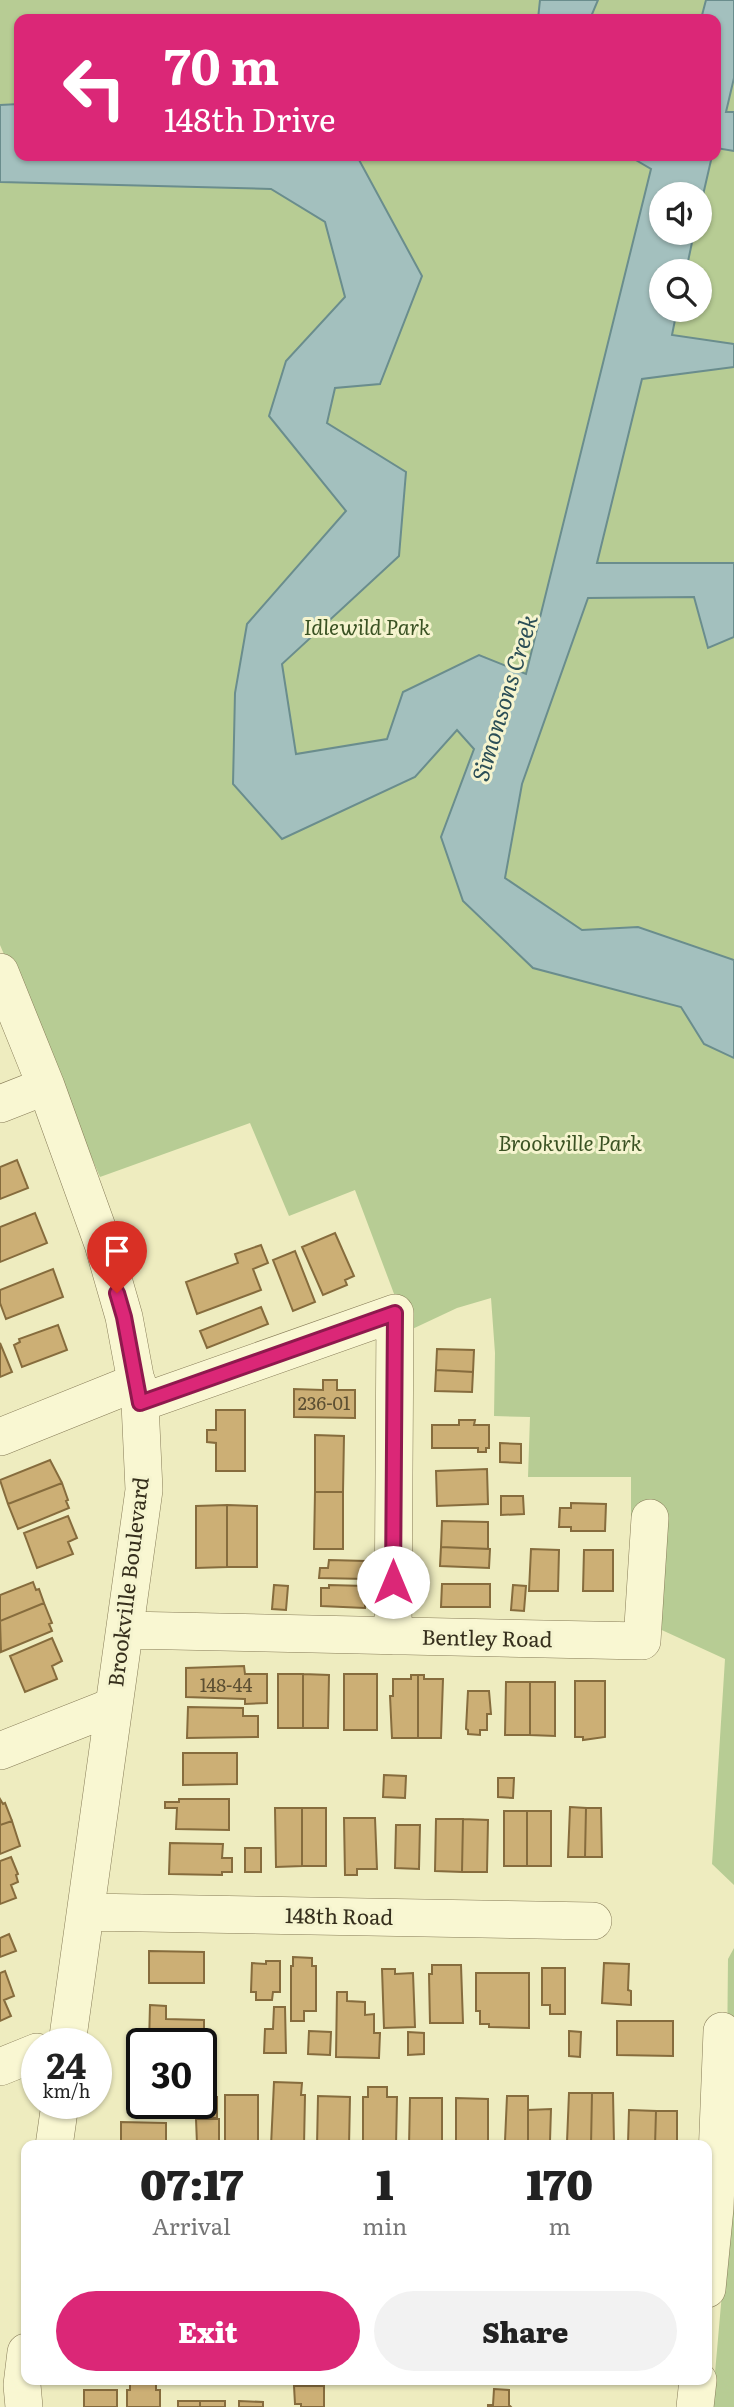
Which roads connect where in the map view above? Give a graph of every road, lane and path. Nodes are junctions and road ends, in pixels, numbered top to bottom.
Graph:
1 (0, 971) edge
2 (46, 1086) junction
3 (0, 1104) edge
4 (138, 1393) junction
5 (0, 1437) edge
6 (650, 1518) dead end
7 (125, 1630) junction
8 (393, 1636) junction
9 (114, 1706) junction
10 (0, 1751) edge
11 (86, 1912) junction
12 (593, 1921) dead end
13 (61, 2028) edge
14 (722, 2031) dead end
15 (21, 2059) edge
16 (0, 2067) edge
17 (58, 2119) edge
18 (55, 2140) edge
19 (712, 2192) edge
20 (697, 2385) edge
21 (695, 2407) edge

1 - 2 street, Brookville Boulevard
2 - 3 street
2 - 4 street, Brookville Boulevard
4 - 5 street
4 - 7 street, Brookville Boulevard
4 - 8 street
6 - 8 street, Bentley Road
7 - 8 street, Bentley Road
7 - 9 street, Brookville Boulevard
9 - 10 street
9 - 11 street, Brookville Boulevard
11 - 12 street, 148th Road
11 - 13 street, Brookville Boulevard
14 - 19 street
15 - 16 street
17 - 18 street
20 - 21 street

